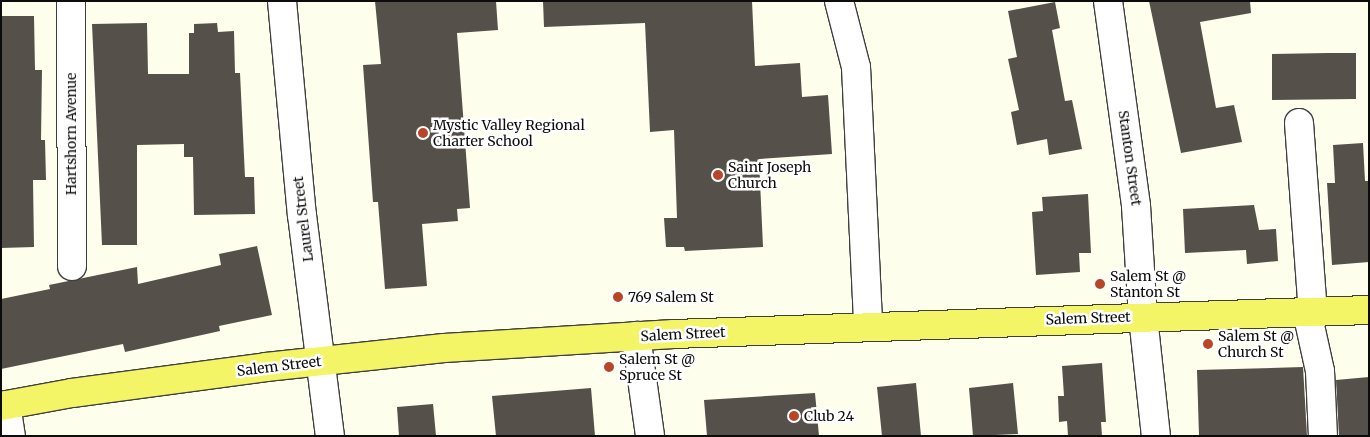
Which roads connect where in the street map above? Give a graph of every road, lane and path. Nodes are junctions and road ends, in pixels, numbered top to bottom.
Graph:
1 (71, 1) edge
2 (282, 1) edge
3 (839, 1) edge
4 (1108, 1) edge
5 (1298, 123) dead end
6 (72, 266) dead end
7 (1369, 310) edge
8 (1310, 312) junction
9 (1143, 316) junction
10 (868, 326) junction
11 (636, 336) junction
12 (322, 361) junction
13 (4, 405) edge
14 (11, 436) edge
15 (330, 436) edge
16 (650, 436) edge
17 (1156, 436) edge
18 (1323, 436) edge

1 - 6 street, Hartshorn Avenue
2 - 12 street, Laurel Street
3 - 10 street
4 - 9 street, Stanton Street
5 - 8 street
7 - 8 main road, Salem Street
8 - 9 main road, Salem Street
8 - 18 street
9 - 10 main road, Salem Street
9 - 17 street, Stanton Street
10 - 11 main road, Salem Street
11 - 12 main road, Salem Street
11 - 16 street
12 - 13 main road, Salem Street
12 - 15 street, Laurel Street
13 - 14 street

